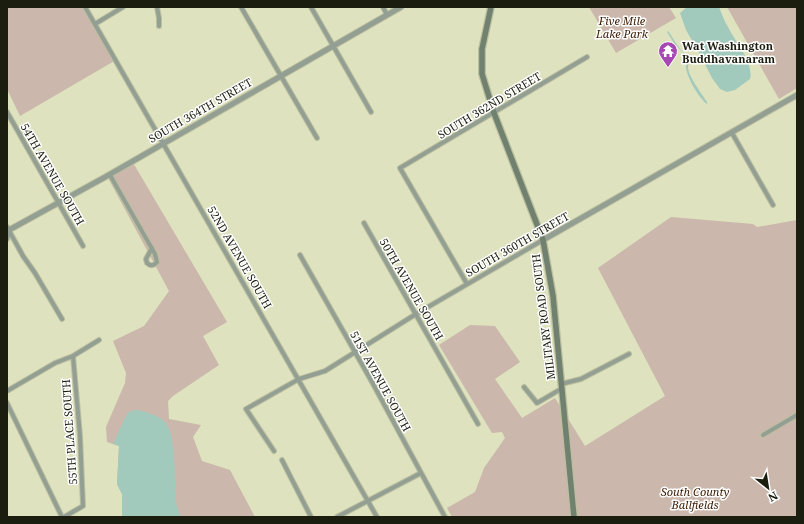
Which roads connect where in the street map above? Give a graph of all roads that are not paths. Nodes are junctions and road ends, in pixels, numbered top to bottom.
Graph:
1 (85, 7) edge
2 (123, 7) edge
3 (157, 7) edge
4 (241, 7) edge
5 (311, 7) edge
6 (383, 7) edge
7 (401, 7) edge
8 (491, 7) edge
9 (387, 15) junction
10 (95, 24) junction
11 (159, 26) dead end
12 (334, 45) junction
13 (587, 57) dead end
14 (281, 75) junction
15 (797, 95) edge
16 (7, 112) edge
17 (371, 112) dead end
18 (494, 113) junction
19 (732, 133) junction
20 (317, 138) dead end
21 (164, 143) junction
22 (110, 174) junction
23 (59, 203) junction
24 (773, 205) dead end
25 (364, 223) dead end
26 (8, 230) edge
27 (7, 239) edge
28 (543, 240) junction
29 (83, 246) dead end
30 (152, 248) dead end
31 (300, 255) dead end
32 (467, 284) junction
33 (416, 314) junction
34 (62, 319) dead end
35 (100, 340) dead end
36 (354, 352) junction
37 (629, 354) dead end
38 (73, 356) junction
39 (299, 379) junction
40 (524, 386) dead end
41 (561, 387) junction
42 (7, 391) edge
43 (7, 403) edge
44 (797, 415) edge
45 (478, 424) dead end
46 (763, 435) dead end
47 (274, 451) dead end
48 (282, 460) dead end
49 (421, 473) junction
50 (368, 501) junction
51 (63, 517) edge
52 (311, 517) edge
53 (337, 517) edge
54 (377, 517) edge
55 (445, 517) edge
56 (574, 517) edge

1 - 10 street, 52ND AVENUE SOUTH
2 - 10 street
3 - 11 street
4 - 14 street
5 - 12 street
6 - 9 street
7 - 9 street, SOUTH 364TH STREET
8 - 18 main road, MILITARY ROAD SOUTH
9 - 12 street, SOUTH 364TH STREET
10 - 21 street, 52ND AVENUE SOUTH
12 - 14 street, SOUTH 364TH STREET
12 - 17 street
13 - 18 street, SOUTH 362ND STREET
14 - 20 street
14 - 21 street, SOUTH 364TH STREET
15 - 19 street, SOUTH 360TH STREET
16 - 23 street, 54TH AVENUE SOUTH
18 - 28 main road, MILITARY ROAD SOUTH
18 - 32 street, SOUTH 362ND STREET
19 - 24 street
19 - 28 street, SOUTH 360TH STREET
21 - 22 street, SOUTH 364TH STREET
21 - 39 street, 52ND AVENUE SOUTH
22 - 23 street, SOUTH 364TH STREET
22 - 30 street
23 - 26 street, SOUTH 364TH STREET
23 - 29 street, 54TH AVENUE SOUTH
25 - 33 street, 50TH AVENUE SOUTH
26 - 27 street
26 - 34 street
28 - 32 street, SOUTH 360TH STREET
28 - 41 main road, MILITARY ROAD SOUTH
31 - 36 street, 51ST AVENUE SOUTH
32 - 33 street, SOUTH 360TH STREET
33 - 36 street, SOUTH 360TH STREET
33 - 45 street, 50TH AVENUE SOUTH
35 - 38 street
36 - 39 street, SOUTH 360TH STREET
36 - 49 street, 51ST AVENUE SOUTH
37 - 41 street
38 - 42 street
38 - 51 street, 55TH PLACE SOUTH
39 - 47 street, SOUTH 360TH STREET
39 - 50 street, 52ND AVENUE SOUTH
40 - 41 street
41 - 56 main road, MILITARY ROAD SOUTH
43 - 51 street
44 - 46 street
48 - 52 street
49 - 50 street
49 - 55 street, 51ST AVENUE SOUTH
50 - 53 street
50 - 54 street, 52ND AVENUE SOUTH

